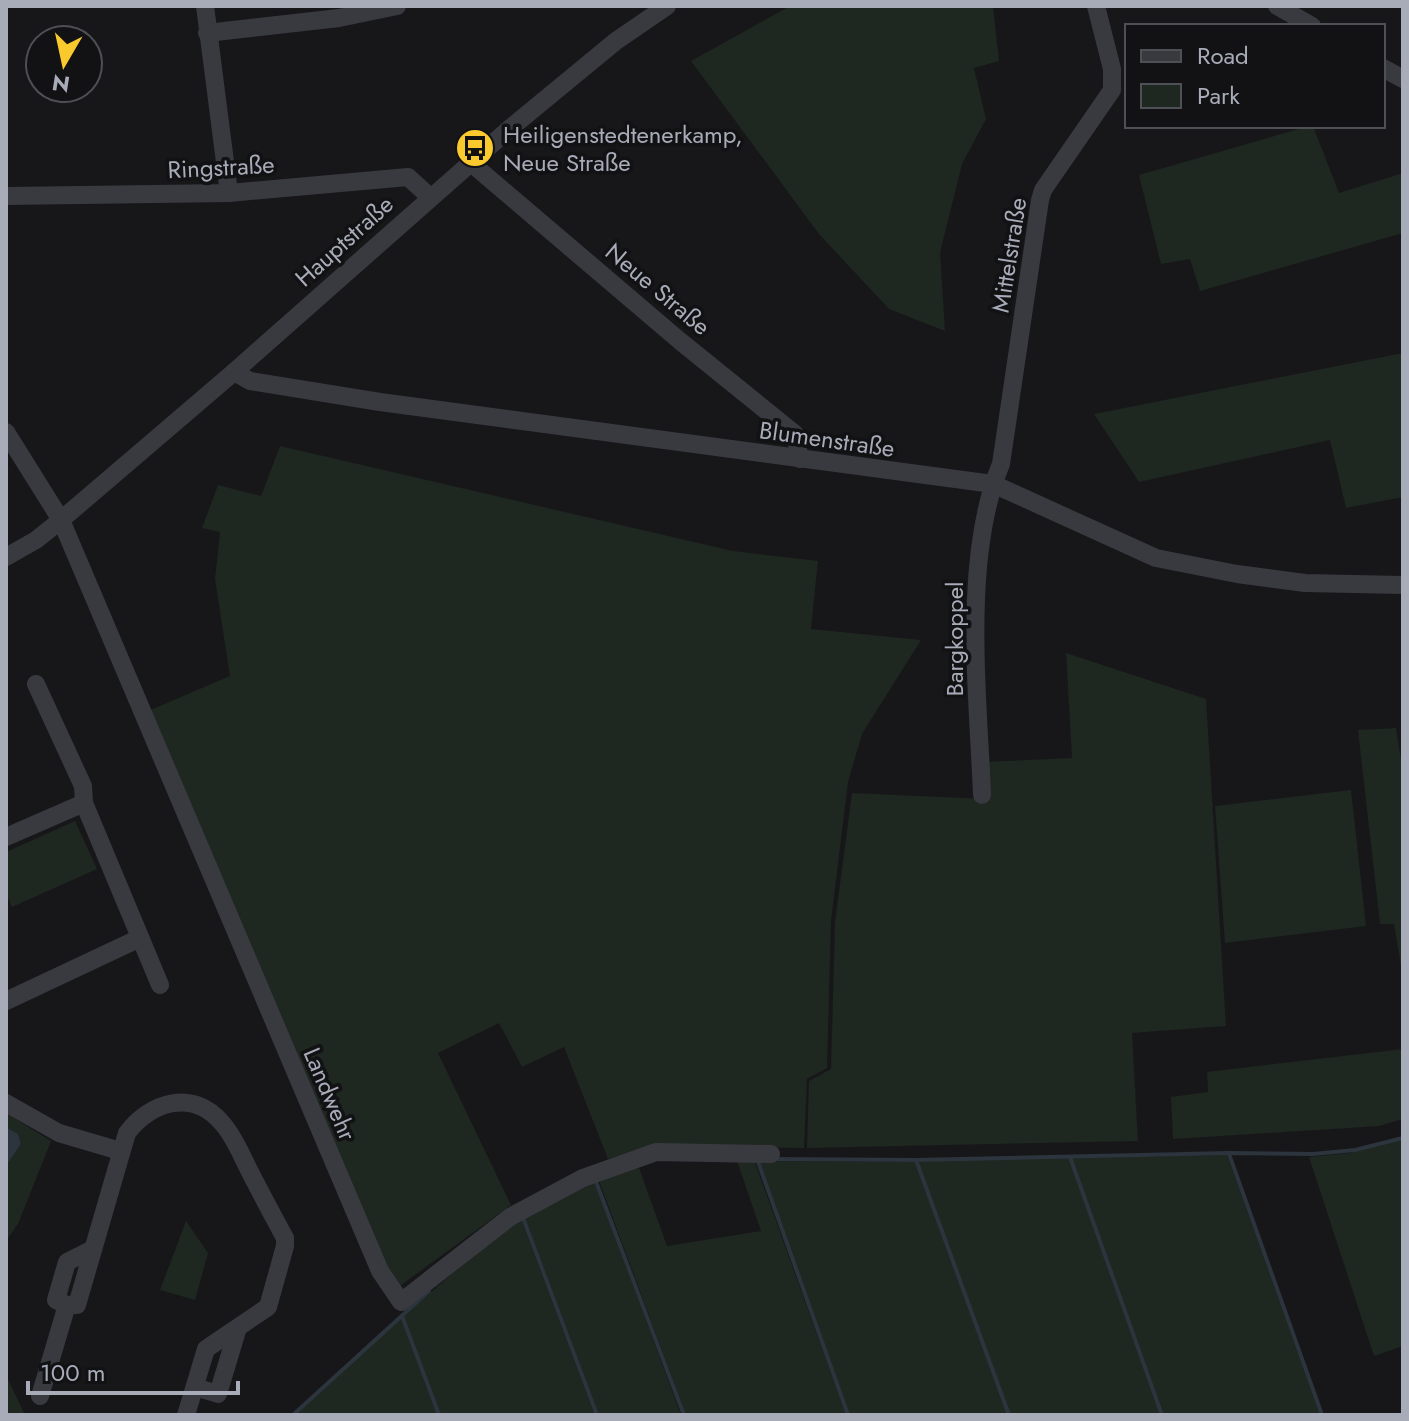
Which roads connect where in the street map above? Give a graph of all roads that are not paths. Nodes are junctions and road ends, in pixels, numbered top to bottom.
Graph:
1 (205, 6) edge
2 (397, 6) edge
3 (667, 6) edge
4 (1096, 6) edge
5 (1277, 6) edge
6 (1308, 24) edge
7 (207, 33) junction
8 (1385, 69) edge
9 (1403, 79) edge
10 (471, 163) junction
11 (229, 193) junction
12 (6, 196) edge
13 (430, 197) junction
14 (234, 372) junction
15 (6, 432) edge
16 (800, 459) junction
17 (993, 484) junction
18 (61, 520) junction
19 (6, 557) edge
20 (1403, 585) edge
21 (36, 684) dead end
22 (982, 795) dead end
23 (84, 803) junction
24 (6, 837) edge
25 (140, 938) junction
26 (160, 985) dead end
27 (6, 1001) edge
28 (6, 1103) edge
29 (120, 1151) junction
30 (771, 1154) dead end
31 (40, 1396) dead end
32 (186, 1415) edge

1 - 7 street
2 - 7 street
3 - 10 street, Hauptstraße
4 - 17 street, Mittelstraße
5 - 6 street
7 - 11 street
8 - 9 street
10 - 13 street, Hauptstraße
10 - 16 street, Neue Straße
11 - 12 street, Ringstraße
11 - 13 street, Ringstraße
13 - 14 street, Hauptstraße
14 - 16 street, Blumenstraße
14 - 18 street, Hauptstraße
15 - 18 street
16 - 17 street, Blumenstraße
17 - 20 street, Blumenstraße
17 - 22 street, Bargkoppel
18 - 19 street, Hauptstraße
18 - 30 street, Landwehr
21 - 23 street
23 - 24 street
23 - 25 street
25 - 26 street
25 - 27 street
28 - 29 street
29 - 31 street
29 - 32 street

